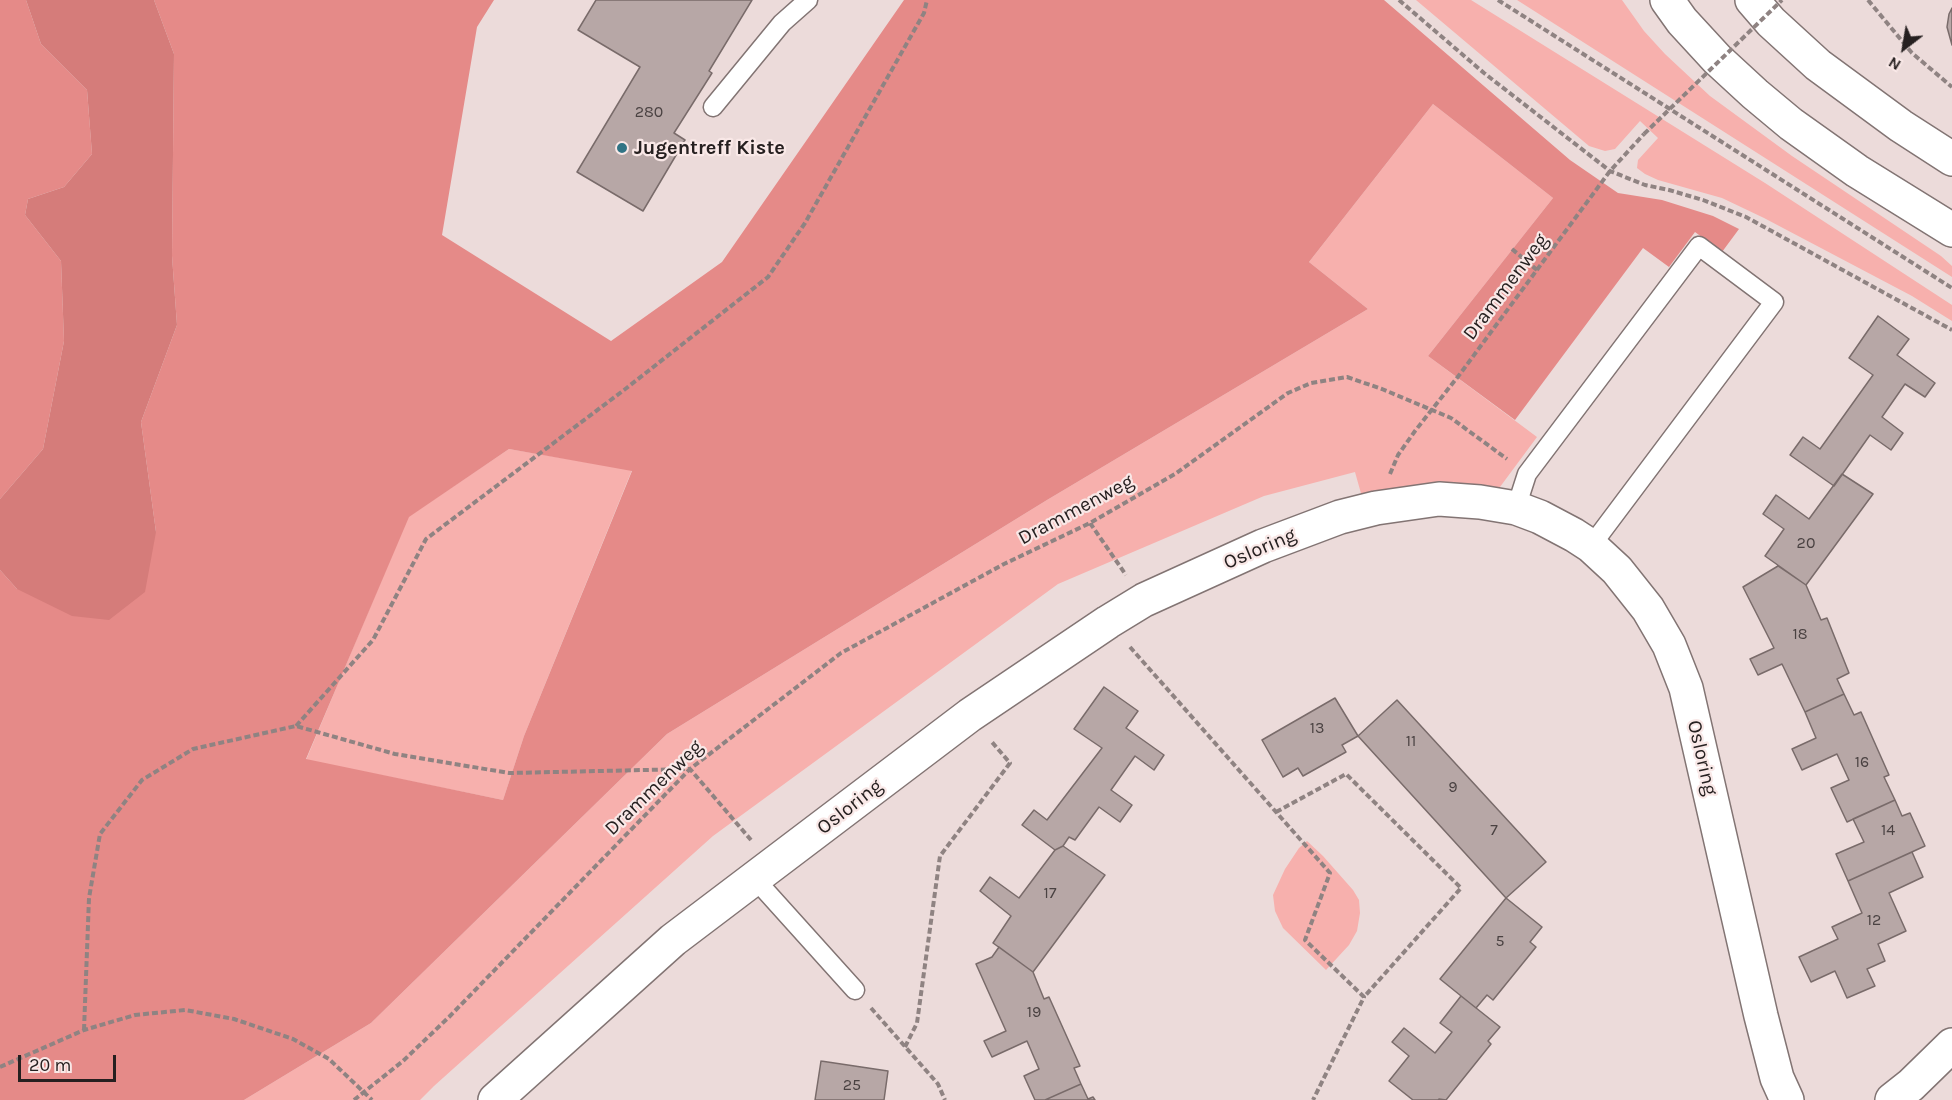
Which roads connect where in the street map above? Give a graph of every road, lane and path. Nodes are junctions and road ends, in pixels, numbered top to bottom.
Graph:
1 (808, 0) edge
2 (927, 0) edge
3 (1399, 0) edge
4 (1498, 0) edge
5 (1666, 0) edge
6 (1752, 0) edge
7 (1782, 0) edge
8 (1868, 0) edge
9 (1952, 87) edge
10 (713, 107) dead end
11 (1952, 159) edge
12 (1610, 171) junction
13 (1952, 230) edge
14 (1512, 249) dead end
15 (1537, 270) junction
16 (1952, 288) edge
17 (1952, 330) edge
18 (1431, 410) junction
19 (1376, 508) junction
20 (1516, 508) junction
21 (1090, 523) junction
22 (1591, 546) junction
23 (1144, 600) junction
24 (1108, 622) junction
25 (970, 715) junction
26 (296, 726) junction
27 (690, 769) junction
28 (1276, 812) junction
29 (764, 873) junction
30 (855, 990) joint
31 (1364, 997) junction
32 (84, 1030) junction
33 (1952, 1045) edge
34 (905, 1047) junction
35 (0, 1067) edge
36 (364, 1092) junction
37 (354, 1100) edge
38 (372, 1100) edge
39 (495, 1100) edge
40 (945, 1100) edge
41 (1313, 1100) edge
42 (1787, 1100) edge
43 (1892, 1100) edge

1 - 10 lane
2 - 26 path
3 - 12 path
4 - 16 path
5 - 13 street
6 - 11 street
7 - 12 path, Drammenweg, bridge
8 - 9 path
12 - 15 path, Drammenweg
12 - 17 path
14 - 15 path
15 - 18 path, Drammenweg
18 - 19 path
18 - 21 path, Drammenweg
19 - 20 street, Osloring
19 - 23 street, Osloring
20 - 22 street, Osloring
20 - 22 lane
21 - 23 path
21 - 27 path, Drammenweg
22 - 42 street, Osloring
23 - 24 street, Osloring
24 - 25 street, Osloring
24 - 28 path
25 - 29 street, Osloring
25 - 34 path
26 - 27 path
26 - 32 path
27 - 29 path
27 - 36 path, Drammenweg
28 - 31 path
28 - 31 path
29 - 30 lane
29 - 39 street, Osloring
30 - 34 path
31 - 41 path
32 - 35 path
32 - 36 path
33 - 43 street
34 - 40 path
36 - 37 path, Drammenweg
36 - 38 path

